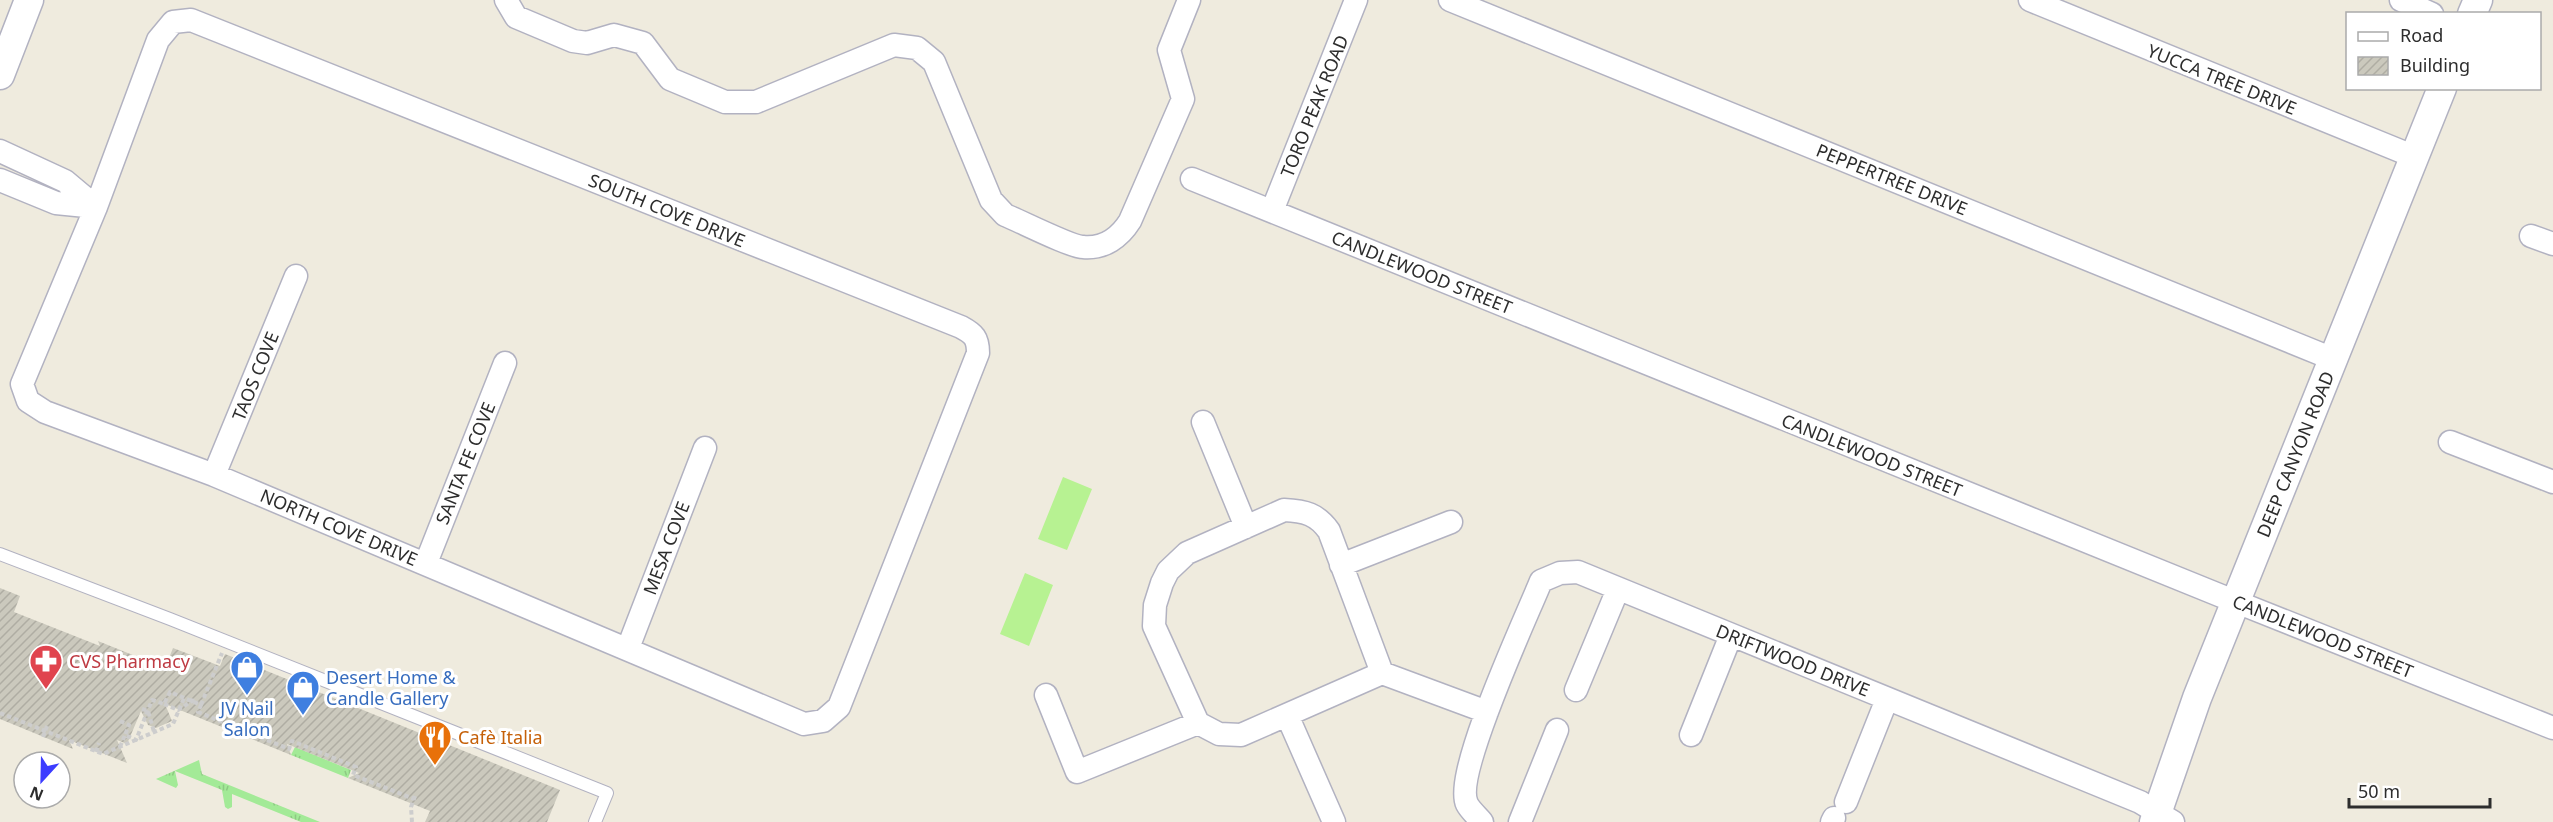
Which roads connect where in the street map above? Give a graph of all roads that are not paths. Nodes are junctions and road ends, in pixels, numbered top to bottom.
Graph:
1 (29, 0) edge
2 (506, 0) edge
3 (1190, 0) edge
4 (1356, 0) edge
5 (1450, 0) edge
6 (2030, 0) edge
7 (2400, 0) edge
8 (2427, 12) edge
9 (0, 75) edge
10 (2441, 90) edge
11 (0, 152) edge
12 (2415, 157) junction
13 (1192, 179) dead end
14 (0, 180) edge
15 (96, 207) junction
16 (1272, 212) junction
17 (2531, 236) dead end
18 (2553, 244) edge
19 (296, 276) dead end
20 (2333, 358) junction
21 (505, 363) dead end
22 (1203, 422) dead end
23 (2450, 442) dead end
24 (705, 448) dead end
25 (214, 475) junction
26 (2553, 482) edge
27 (1451, 522) dead end
28 (1246, 527) junction
29 (0, 554) edge
30 (426, 563) junction
31 (1341, 565) junction
32 (1618, 589) junction
33 (2235, 601) junction
34 (1731, 635) junction
35 (628, 648) junction
36 (1382, 673) junction
37 (1575, 690) dead end
38 (1046, 695) dead end
39 (1887, 699) junction
40 (838, 707) joint
41 (1487, 712) junction
42 (1287, 715) junction
43 (1198, 723) junction
44 (2553, 728) edge
45 (1557, 730) dead end
46 (1691, 735) dead end
47 (1837, 814) edge
48 (2161, 819) edge
49 (595, 822) edge
50 (1334, 822) edge
51 (1482, 822) edge
52 (1520, 822) edge

1 - 9 street
2 - 3 street
4 - 16 street, TORO PEAK ROAD
5 - 20 street, PEPPERTREE DRIVE
6 - 12 street, YUCCA TREE DRIVE
7 - 8 street
10 - 12 street, DEEP CANYON ROAD
11 - 15 street
12 - 20 street, DEEP CANYON ROAD
13 - 16 street, CANDLEWOOD STREET
14 - 15 street
15 - 25 street, NORTH COVE DRIVE
15 - 40 street, SOUTH COVE DRIVE
16 - 33 street, CANDLEWOOD STREET
17 - 18 street
19 - 25 street, TAOS COVE
20 - 33 street, DEEP CANYON ROAD
21 - 30 street, SANTA FE COVE
22 - 28 street
23 - 26 street
24 - 35 street, MESA COVE
25 - 30 street, NORTH COVE DRIVE
27 - 31 street
28 - 31 street
28 - 43 street
29 - 49 lane
30 - 35 street, NORTH COVE DRIVE
31 - 36 street
32 - 34 street, DRIFTWOOD DRIVE
32 - 37 street
32 - 41 street, DRIFTWOOD DRIVE
33 - 44 street, CANDLEWOOD STREET
33 - 48 street, DEEP CANYON ROAD
34 - 39 street, DRIFTWOOD DRIVE
34 - 46 street
35 - 40 street, NORTH COVE DRIVE
36 - 41 street
36 - 42 street
38 - 43 street
39 - 47 street
39 - 48 street, DRIFTWOOD DRIVE
41 - 51 street, DRIFTWOOD DRIVE
42 - 43 street
42 - 50 street
45 - 52 street

